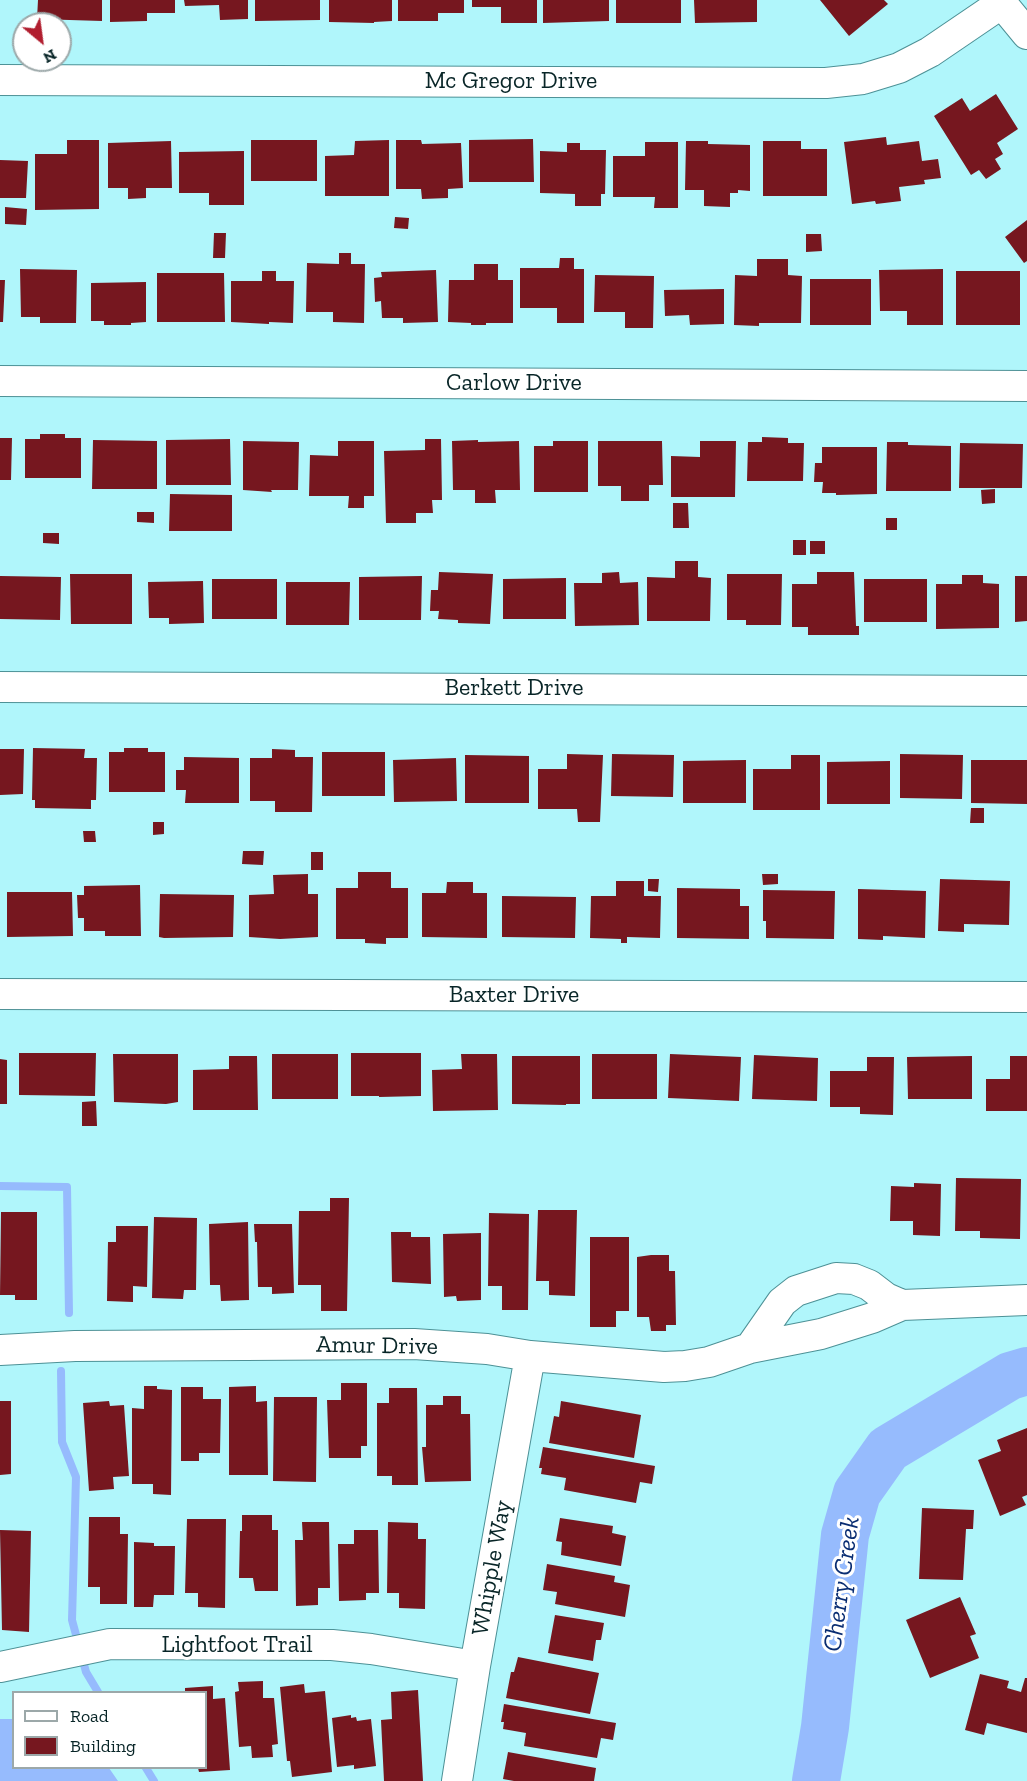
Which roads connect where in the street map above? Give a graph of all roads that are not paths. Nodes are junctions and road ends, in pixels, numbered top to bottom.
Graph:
1 (1001, 2) edge
2 (1027, 34) edge
3 (0, 80) edge
4 (0, 381) edge
5 (1027, 386) edge
6 (0, 687) edge
7 (1027, 691) edge
8 (0, 994) edge
9 (1027, 997) edge
10 (1027, 1300) edge
11 (902, 1305) junction
12 (750, 1348) junction
13 (0, 1350) edge
14 (530, 1356) junction
15 (475, 1666) junction
16 (0, 1667) edge
17 (457, 1781) edge

1 - 2 street
1 - 3 street, Mc Gregor Drive
4 - 5 street, Carlow Drive
6 - 7 street, Berkett Drive
8 - 9 street, Baxter Drive
10 - 11 street, Amur Drive
11 - 12 street, Amur Drive
11 - 12 street
12 - 14 street, Amur Drive
13 - 14 street, Amur Drive
14 - 15 street, Whipple Way
15 - 16 street, Lightfoot Trail
15 - 17 street, Whipple Way

